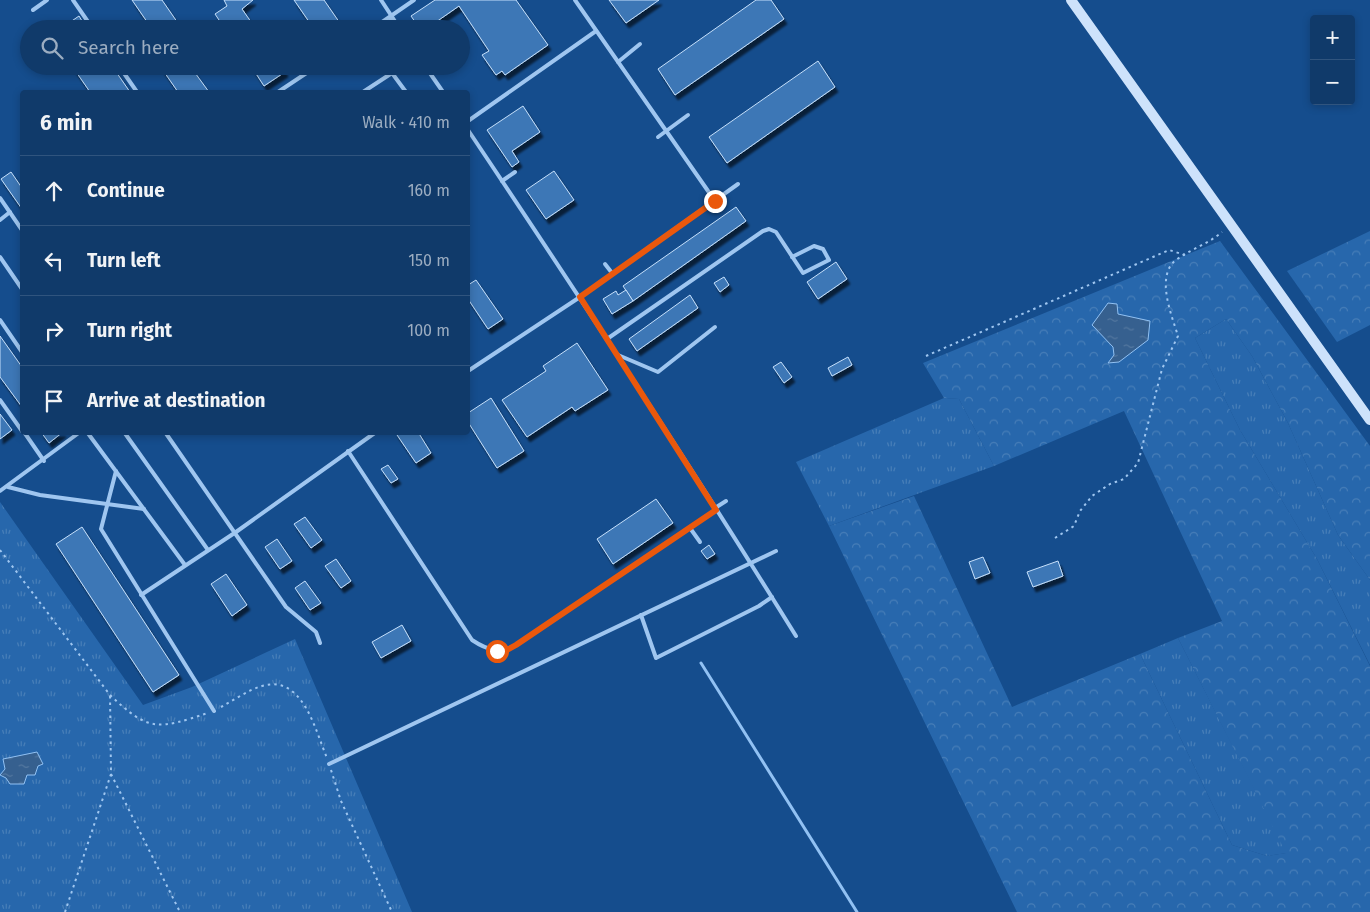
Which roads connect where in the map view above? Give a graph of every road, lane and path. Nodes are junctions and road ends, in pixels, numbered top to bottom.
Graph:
1 (47, 0) edge
2 (73, 0) edge
3 (381, 0) edge
4 (414, 0) edge
5 (575, 0) edge
6 (1071, 0) edge
7 (33, 10) dead end
8 (391, 16) junction
9 (87, 20) edge
10 (385, 20) edge
11 (391, 20) edge
12 (394, 20) edge
13 (596, 31) junction
14 (640, 44) dead end
15 (618, 62) junction
16 (125, 75) edge
17 (304, 75) edge
18 (389, 75) edge
19 (393, 75) edge
20 (431, 75) edge
21 (136, 90) edge
22 (281, 90) edge
23 (366, 90) edge
24 (405, 90) edge
25 (441, 90) edge
26 (688, 115) dead end
27 (470, 120) edge
28 (667, 130) junction
29 (470, 133) edge
30 (658, 137) dead end
31 (515, 172) dead end
32 (502, 181) junction
33 (738, 184) dead end
34 (0, 198) edge
35 (715, 201) junction
36 (10, 212) junction
37 (0, 220) edge
38 (1230, 226) junction
39 (20, 227) edge
40 (1185, 255) junction
41 (0, 257) edge
42 (792, 257) junction
43 (605, 264) dead end
44 (612, 273) junction
45 (20, 286) edge
46 (580, 297) junction
47 (0, 320) edge
48 (715, 327) dead end
49 (607, 339) junction
50 (20, 349) edge
51 (617, 355) junction
52 (926, 356) dead end
53 (470, 371) edge
54 (0, 400) edge
55 (1370, 420) edge
56 (20, 428) edge
57 (25, 435) edge
58 (77, 435) edge
59 (89, 435) edge
60 (126, 435) edge
61 (167, 435) edge
62 (372, 435) edge
63 (348, 451) junction
64 (44, 460) junction
65 (116, 471) junction
66 (8, 486) junction
67 (0, 491) edge
68 (726, 501) dead end
69 (107, 504) junction
70 (144, 509) junction
71 (716, 509) junction
72 (690, 528) junction
73 (236, 532) junction
74 (1055, 538) dead end
75 (700, 542) dead end
76 (208, 550) junction
77 (776, 551) dead end
78 (751, 563) junction
79 (185, 565) junction
80 (141, 595) junction
81 (772, 597) junction
82 (641, 615) junction
83 (796, 636) dead end
84 (320, 643) dead end
85 (110, 695) dead end
86 (214, 711) dead end
87 (330, 764) dead end
88 (110, 774) junction
89 (65, 912) edge
90 (180, 912) edge

1 - 7 lane
2 - 9 lane
3 - 8 lane
4 - 8 lane
5 - 13 lane
6 - 38 street
8 - 10 lane
8 - 11 lane
8 - 12 lane
13 - 15 lane
13 - 27 lane
14 - 15 lane
15 - 28 lane
16 - 21 lane
17 - 22 lane
18 - 23 lane
19 - 24 lane
20 - 25 lane
26 - 28 lane
28 - 30 lane
28 - 35 lane
29 - 32 lane
31 - 32 lane
32 - 46 lane
33 - 35 lane
34 - 36 lane
35 - 44 lane
36 - 37 lane
36 - 39 lane
38 - 40 path
38 - 55 street
40 - 52 path
40 - 74 path
41 - 45 lane
42 - 42 lane
42 - 49 lane
43 - 44 lane
44 - 46 lane
46 - 49 lane
46 - 53 lane
47 - 50 lane
48 - 51 lane
49 - 51 lane
51 - 71 lane
54 - 56 lane
57 - 64 lane
58 - 64 lane
59 - 65 lane
60 - 76 lane
61 - 73 lane
62 - 63 lane
63 - 72 lane
63 - 73 lane
64 - 66 lane
65 - 69 lane
65 - 70 lane
66 - 67 lane
66 - 69 lane
68 - 71 lane
69 - 70 lane
69 - 80 lane
70 - 79 lane
71 - 72 lane
71 - 78 lane
72 - 75 lane
73 - 76 lane
73 - 84 lane
76 - 79 lane
77 - 78 lane
78 - 81 lane
78 - 82 lane
79 - 80 lane
80 - 86 lane
81 - 82 lane
81 - 83 lane
82 - 87 lane
85 - 88 path
88 - 89 path
88 - 90 path

